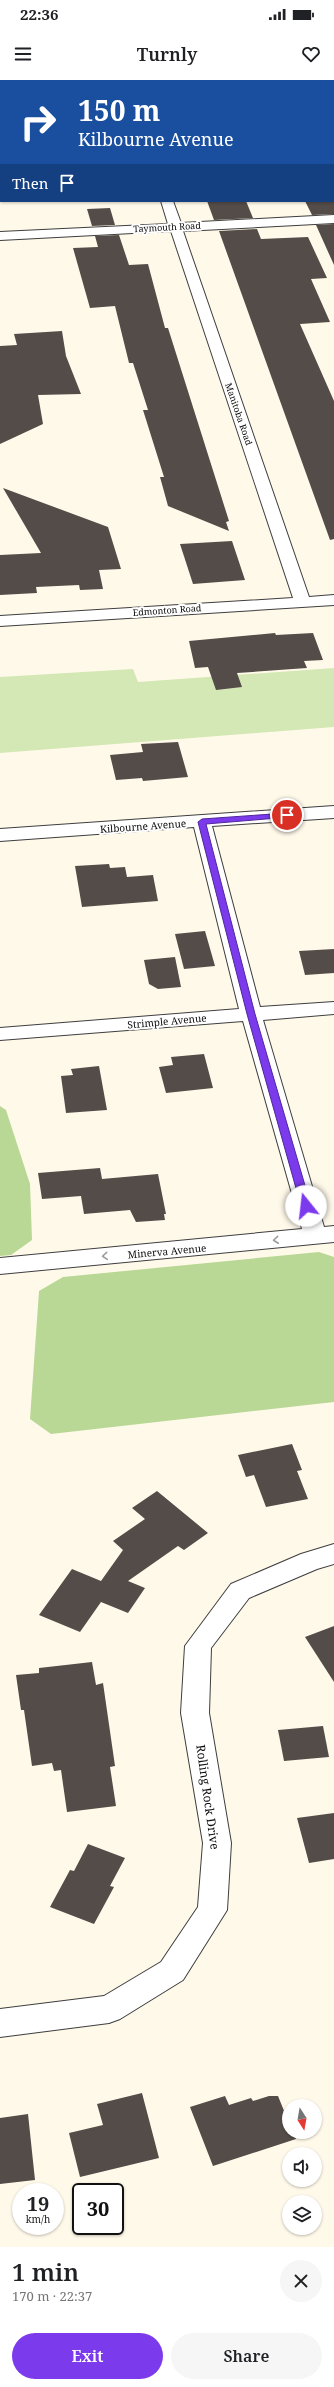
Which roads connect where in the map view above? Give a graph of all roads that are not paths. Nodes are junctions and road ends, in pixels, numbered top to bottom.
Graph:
1 (167, 202) edge
2 (334, 219) edge
3 (176, 227) junction
4 (0, 236) edge
5 (334, 600) edge
6 (302, 601) junction
7 (0, 621) edge
8 (334, 812) edge
9 (202, 822) junction
10 (0, 835) edge
11 (334, 1008) edge
12 (251, 1014) junction
13 (0, 1034) edge
14 (324, 1235) edge
15 (0, 1266) edge
16 (334, 1554) edge
17 (0, 2023) edge

1 - 3 street, Manitoba Road
2 - 3 street, Taymouth Road
3 - 4 street, Taymouth Road
3 - 6 street, Manitoba Road
5 - 6 street, Edmonton Road
6 - 7 street, Edmonton Road
8 - 9 street, Kilbourne Avenue
9 - 10 street, Kilbourne Avenue
9 - 12 street
11 - 12 street, Strimple Avenue
12 - 13 street, Strimple Avenue
12 - 14 street
14 -> 15 street, Minerva Avenue
16 - 17 street, Rolling Rock Drive

